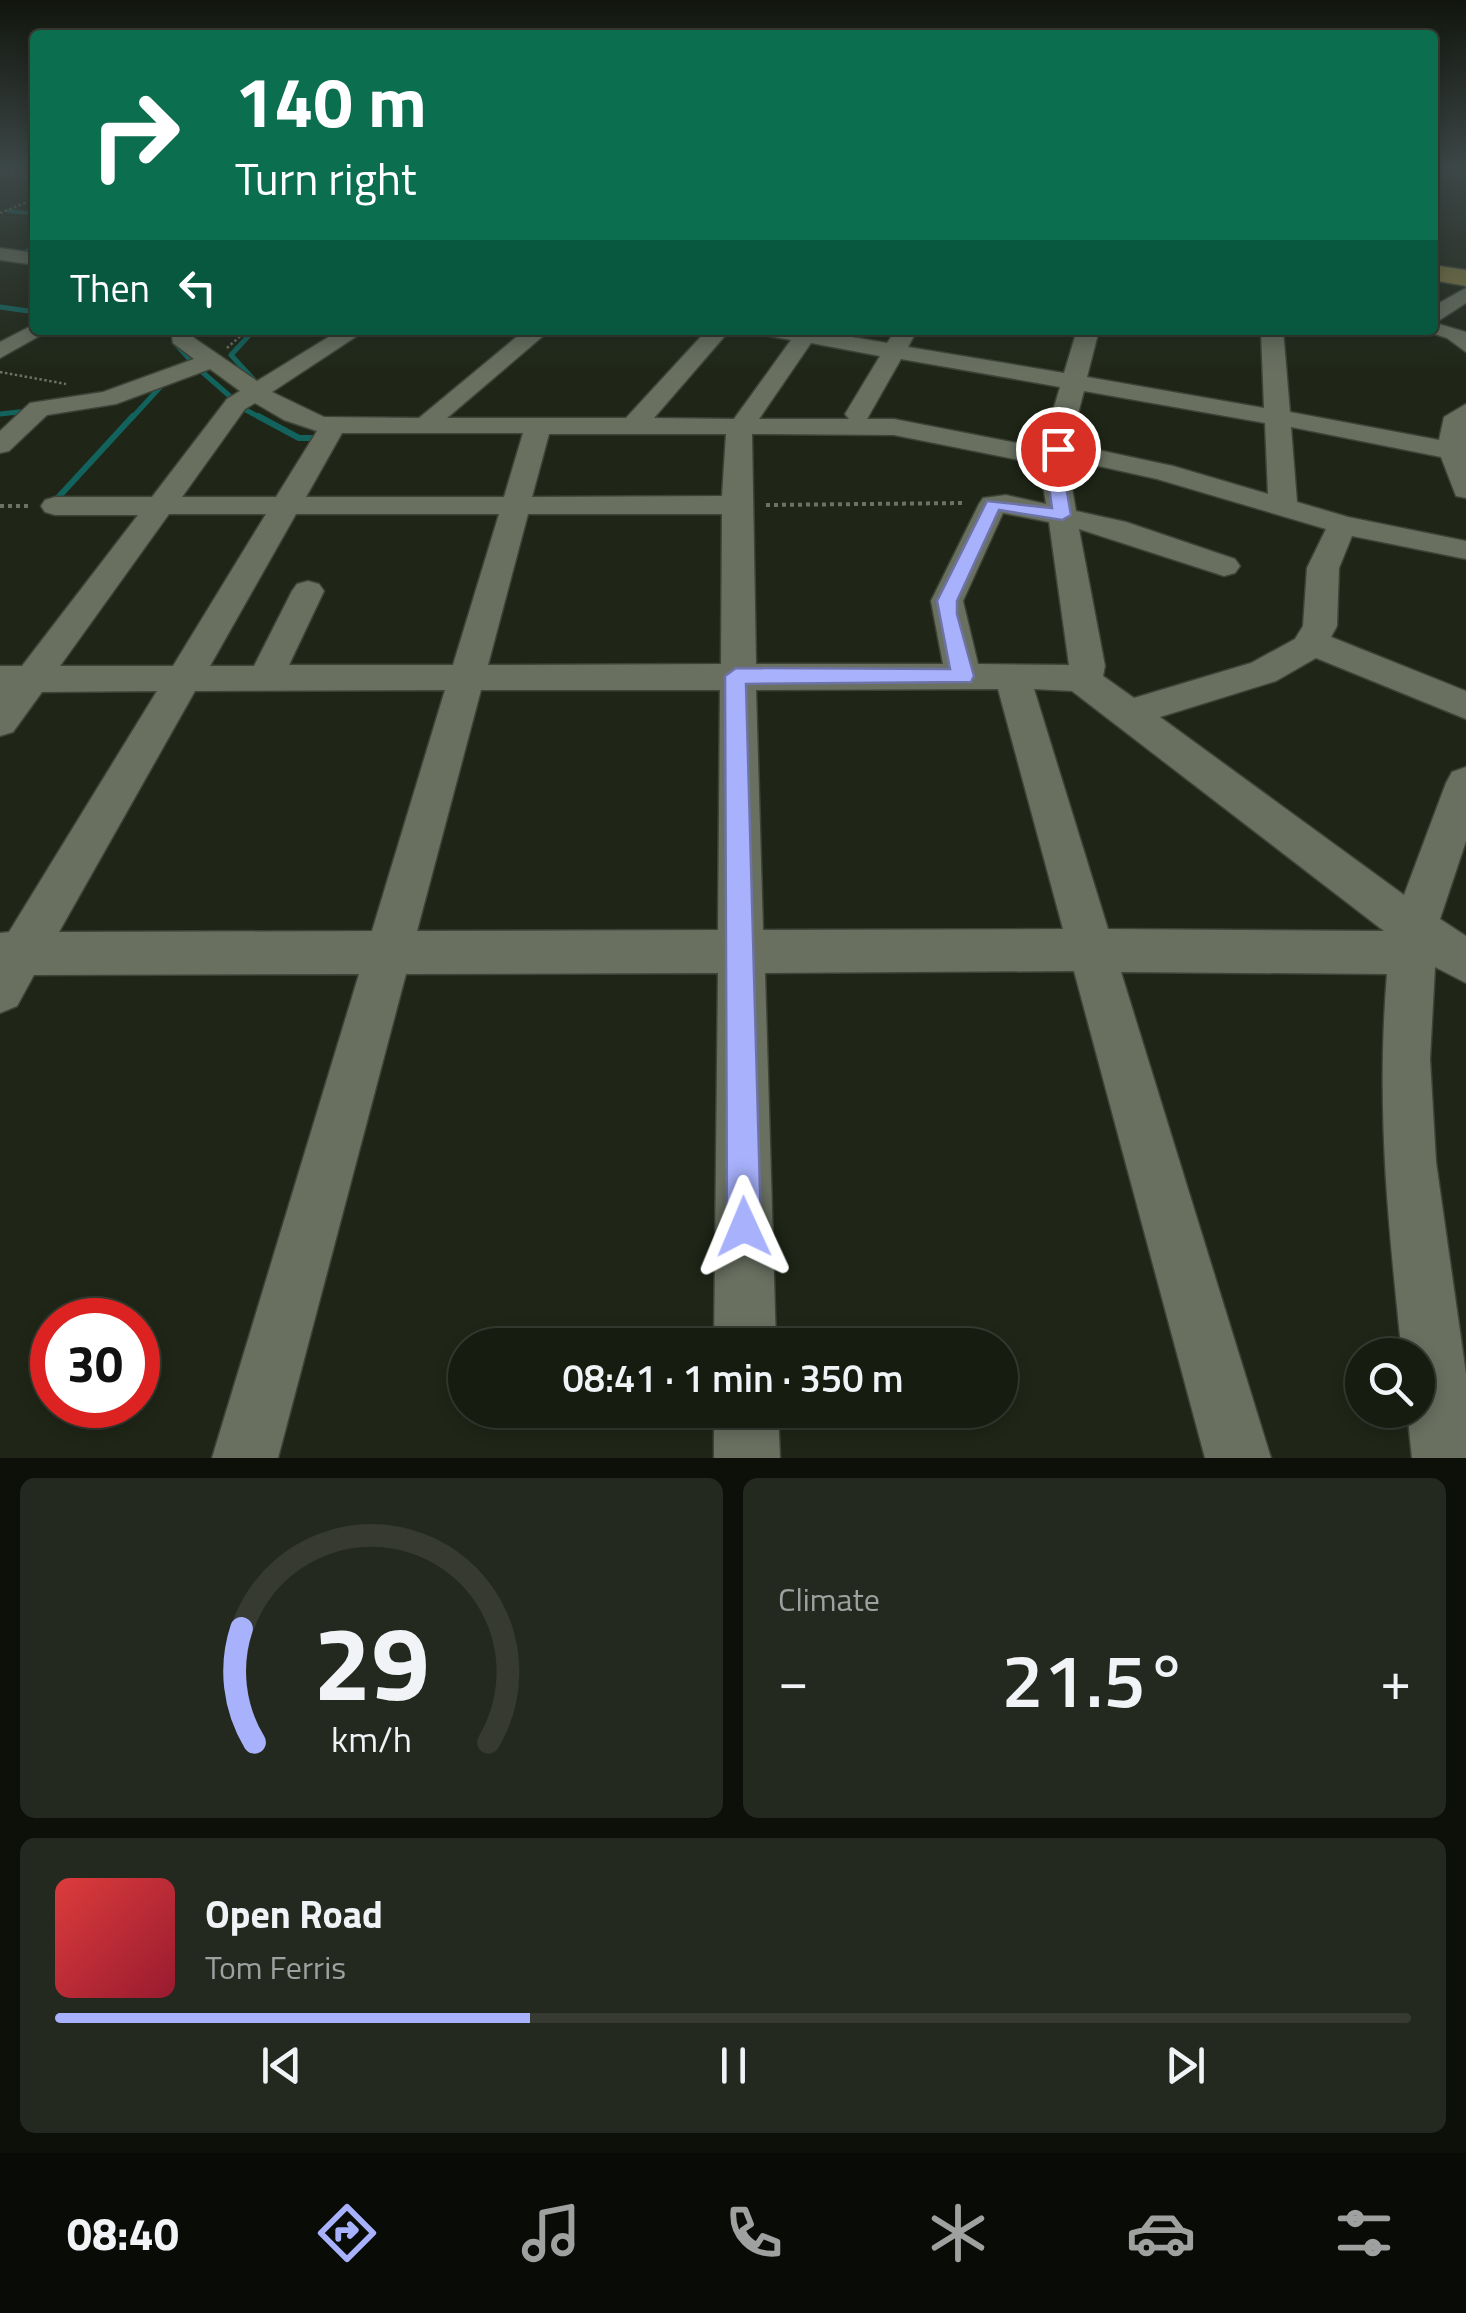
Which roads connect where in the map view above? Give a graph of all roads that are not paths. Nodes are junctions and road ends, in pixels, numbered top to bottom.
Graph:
1 (0, 254) edge
2 (30, 259) edge
3 (1438, 273) edge
4 (1466, 278) edge
5 (1438, 285) edge
6 (1466, 292) edge
7 (1438, 313) edge
8 (30, 334) edge
9 (181, 335) edge
10 (347, 335) edge
11 (533, 335) edge
12 (715, 335) edge
13 (800, 335) edge
14 (1087, 335) edge
15 (1272, 335) edge
16 (806, 336) junction
17 (900, 341) edge
18 (0, 351) edge
19 (213, 360) junction
20 (1076, 381) junction
21 (254, 394) junction
22 (39, 408) junction
23 (0, 411) edge
24 (1466, 412) edge
25 (858, 414) dead end
26 (1278, 417) junction
27 (539, 423) junction
28 (635, 424) junction
29 (428, 425) junction
30 (742, 425) junction
31 (333, 426) junction
32 (0, 445) edge
33 (1452, 451) junction
34 (1055, 453) junction
35 (1466, 490) edge
36 (287, 504) junction
37 (516, 504) junction
38 (735, 505) junction
39 (55, 506) road end
40 (163, 506) junction
41 (1283, 507) junction
42 (1062, 515) junction
43 (1342, 524) junction
44 (1466, 550) edge
45 (1224, 566) dead end
46 (308, 591) dead end
47 (1310, 642) junction
48 (266, 676) junction
49 (736, 676) junction
50 (963, 676) junction
51 (176, 677) junction
52 (466, 677) junction
53 (1013, 677) junction
54 (16, 679) edge
55 (1084, 681) junction
56 (1466, 706) edge
57 (1131, 714) junction
58 (0, 722) edge
59 (1466, 784) edge
60 (1431, 948) edge
61 (1092, 950) junction
62 (388, 952) junction
63 (740, 952) junction
64 (7, 961) edge
65 (746, 1328) edge
66 (746, 1428) edge
67 (245, 1458) edge
68 (747, 1458) edge
69 (1238, 1458) edge
70 (1444, 1458) edge

1 - 2 street
3 - 4 main road
5 - 6 street
6 - 7 street
8 - 18 street
9 - 19 street
10 - 21 street
11 - 29 street
12 - 28 street
13 - 16 street
14 - 20 street
15 - 26 street
16 - 17 street
16 - 30 street
17 - 20 street
17 - 25 street
19 - 21 street
19 - 22 street
20 - 26 street
20 - 34 street
21 - 31 street
21 - 40 street
22 - 23 street
22 - 32 street
24 - 33 street
26 - 33 street
26 - 41 street
27 - 28 street
27 - 29 street
27 - 37 street
28 - 30 street
29 - 31 street
30 - 34 street
30 - 38 street
31 - 36 street
33 - 35 street
34 - 41 street
34 - 42 street
36 - 37 street
36 - 40 street
36 - 51 street
37 - 38 street
37 - 52 street
38 - 49 street
39 - 40 street
40 - 54 street
41 - 43 street
42 - 45 street
42 - 50 street
42 - 55 street
43 - 44 street
43 - 47 street
46 - 48 street
47 - 56 street
47 - 57 street
48 - 51 street
48 - 52 street
49 - 50 street
49 - 52 street
49 - 63 street
50 - 53 street
51 - 54 street
51 - 64 street
52 - 62 street
53 - 55 street
53 - 61 street
54 - 58 street
55 - 57 street
57 - 60 street
59 - 60 street
60 - 61 street
60 - 70 street
61 - 63 street
61 - 69 street
62 - 63 street
62 - 64 street
62 - 67 street
63 - 65 street
66 - 68 street

